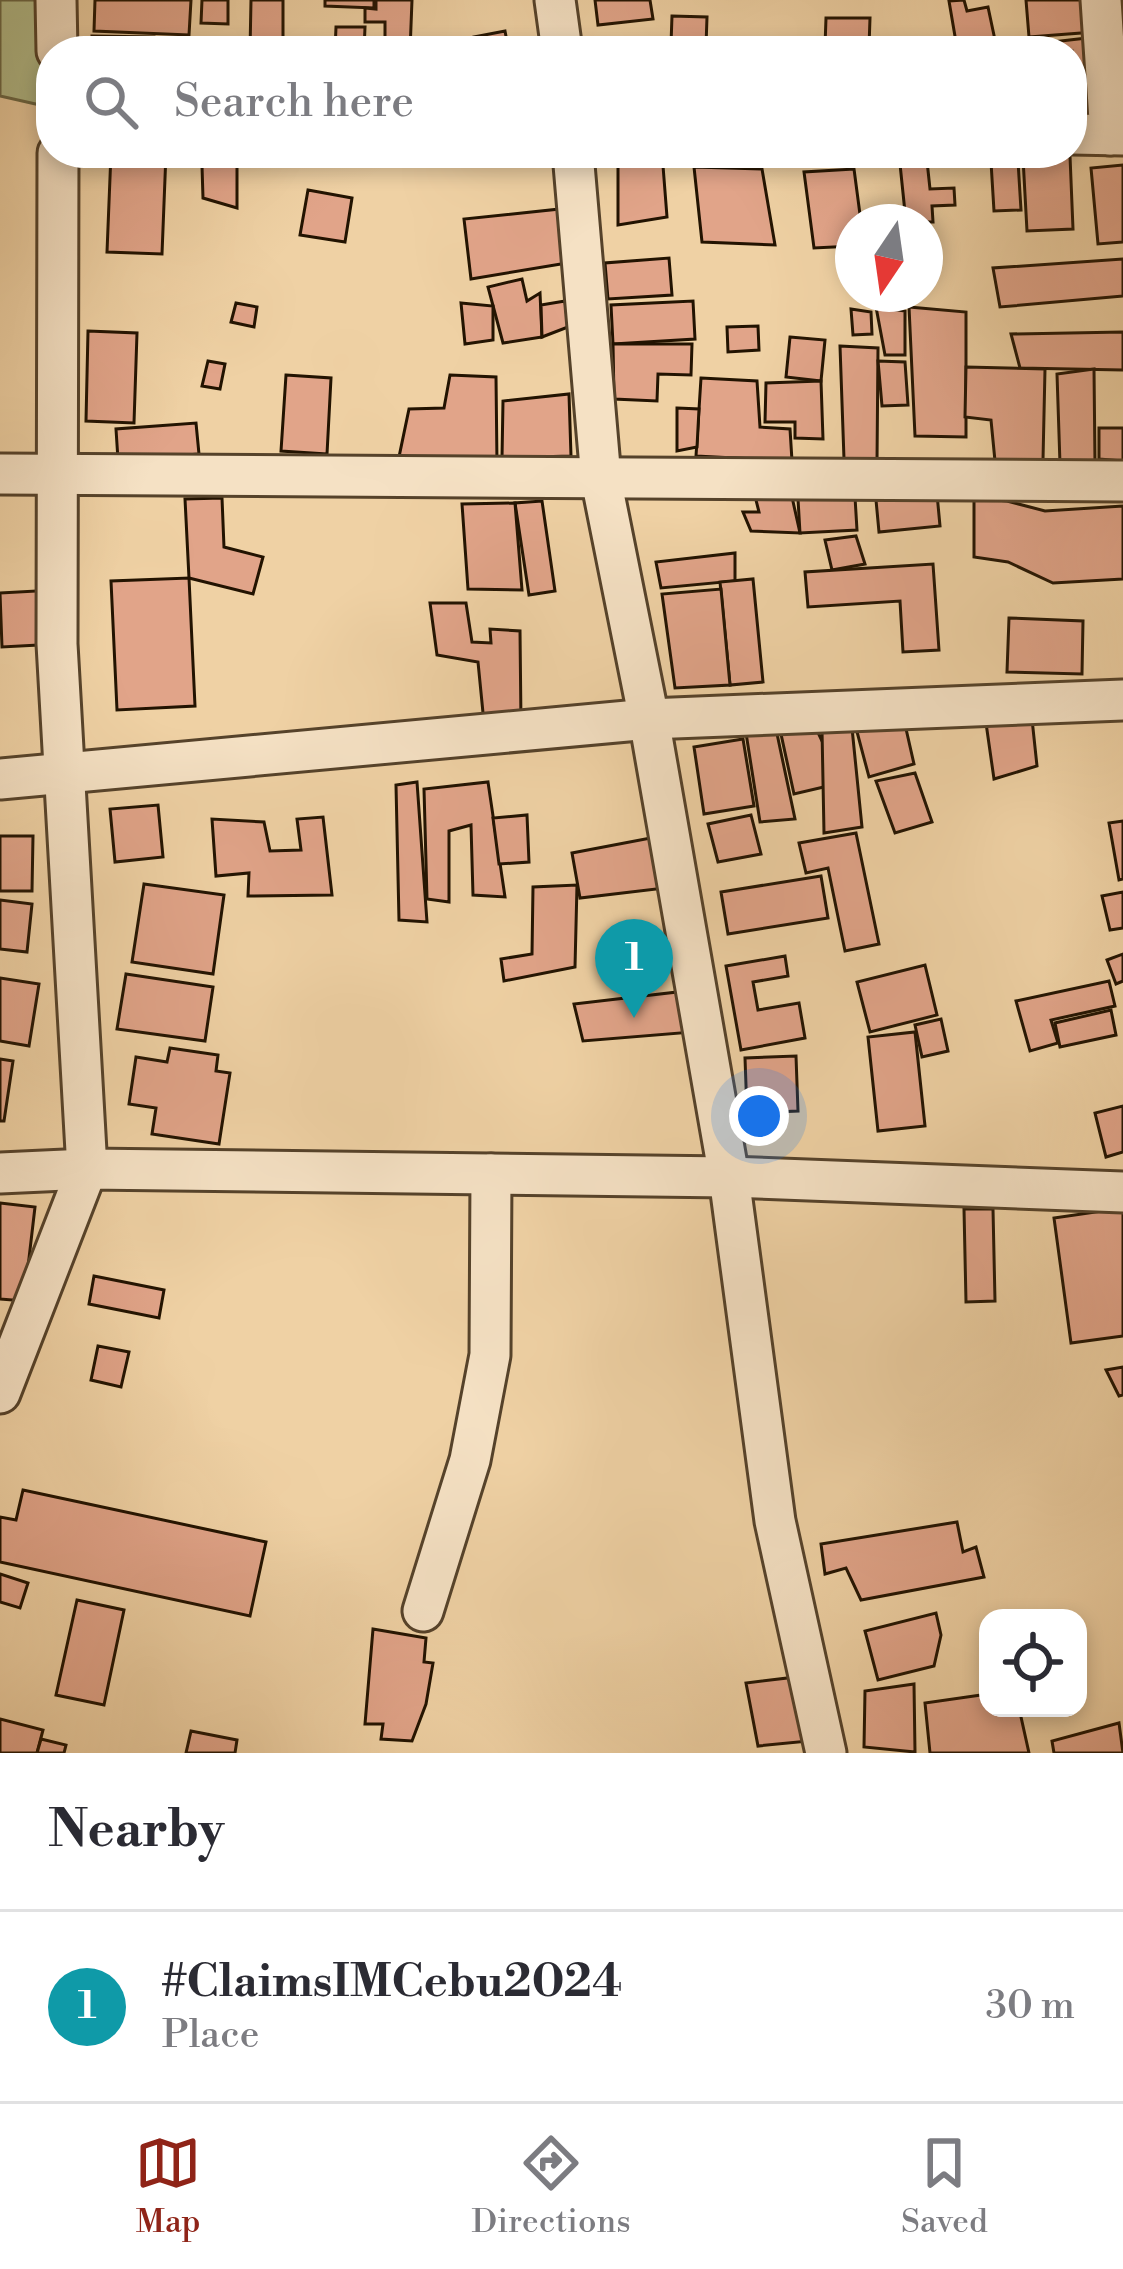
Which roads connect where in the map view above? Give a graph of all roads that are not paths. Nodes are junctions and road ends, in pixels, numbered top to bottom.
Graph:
1 (56, 0) edge
2 (555, 0) edge
3 (1101, 0) edge
4 (57, 36) edge
5 (560, 36) edge
6 (1102, 135) edge
7 (58, 168) edge
8 (574, 168) edge
9 (0, 474) edge
10 (58, 475) junction
11 (601, 479) junction
12 (1123, 481) edge
13 (1123, 700) edge
14 (649, 719) junction
15 (65, 772) junction
16 (0, 779) edge
17 (87, 1169) junction
18 (0, 1172) edge
19 (491, 1174) junction
20 (729, 1177) junction
21 (1123, 1192) edge
22 (0, 1393) edge
23 (423, 1611) dead end
24 (826, 1753) edge

1 - 4 street
2 - 5 street
3 - 6 street
7 - 10 street
8 - 11 street
9 - 10 street
10 - 11 street
10 - 15 street
11 - 12 street
11 - 14 street
13 - 14 street
14 - 15 street
14 - 20 street
15 - 16 street
15 - 17 street
17 - 18 street
17 - 19 street
17 - 22 street
19 - 20 street
19 - 23 street
20 - 21 street
20 - 24 street

